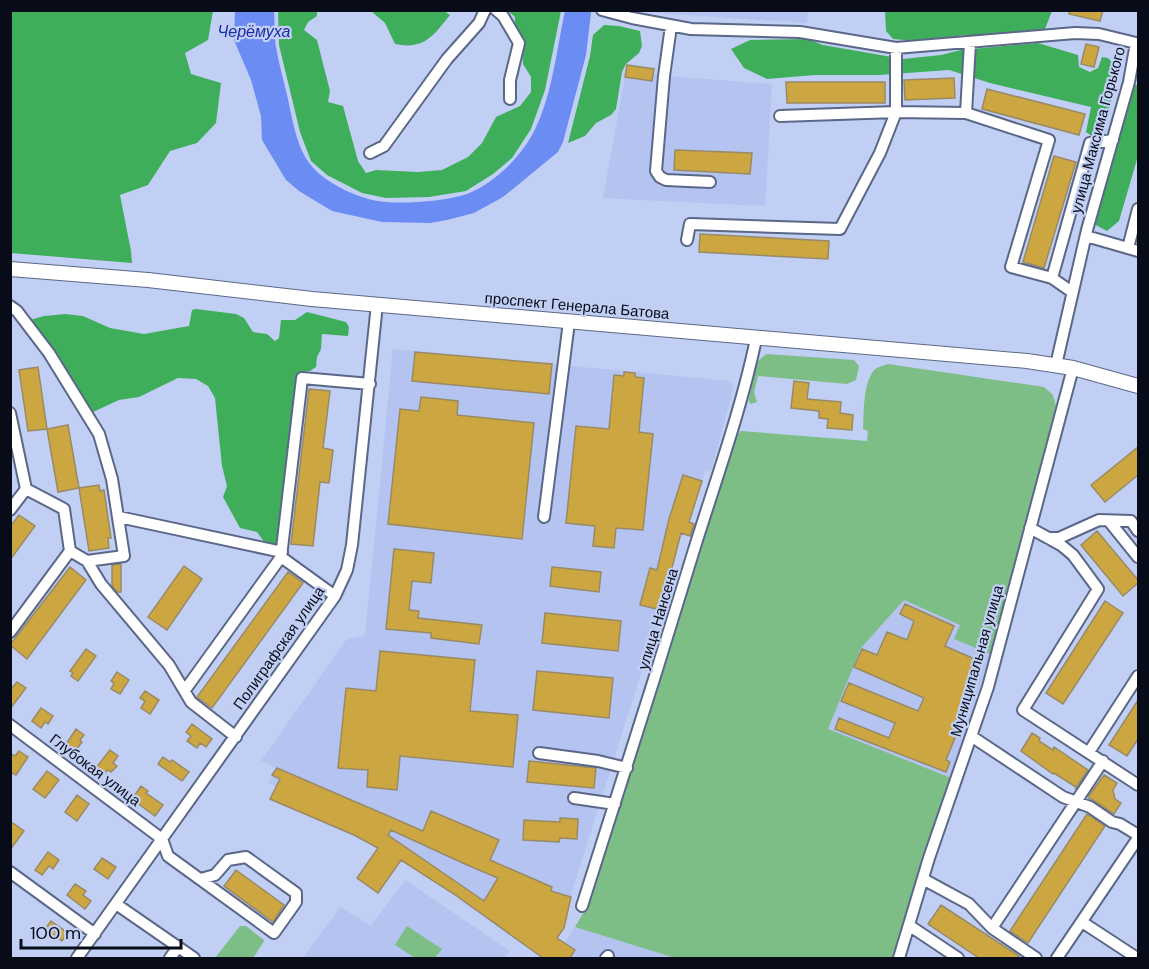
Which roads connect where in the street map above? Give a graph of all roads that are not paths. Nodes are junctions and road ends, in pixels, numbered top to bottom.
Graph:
1 (485, 10) edge
2 (496, 10) edge
3 (602, 10) edge
4 (670, 27) junction
5 (1137, 38) edge
6 (970, 43) junction
7 (896, 48) junction
8 (1135, 74) edge
9 (510, 99) dead end
10 (896, 112) junction
11 (966, 113) junction
12 (780, 116) dead end
13 (1113, 140) junction
14 (370, 153) dead end
15 (710, 182) dead end
16 (1138, 208) edge
17 (1066, 225) junction
18 (1087, 233) junction
19 (687, 240) dead end
20 (1133, 249) edge
21 (10, 269) edge
22 (1052, 279) junction
23 (1072, 292) junction
24 (377, 304) junction
25 (10, 306) edge
26 (569, 322) junction
27 (756, 339) junction
28 (1056, 365) junction
29 (1073, 368) junction
30 (1135, 383) edge
31 (370, 384) junction
32 (10, 413) edge
33 (26, 489) junction
34 (14, 498) edge
35 (10, 510) edge
36 (119, 517) junction
37 (544, 517) dead end
38 (1109, 521) junction
39 (1030, 528) junction
40 (1138, 531) edge
41 (1047, 538) junction
42 (70, 551) junction
43 (282, 555) junction
44 (1138, 557) edge
45 (87, 561) junction
46 (335, 596) junction
47 (10, 632) edge
48 (1138, 676) edge
49 (185, 690) junction
50 (10, 725) edge
51 (236, 736) junction
52 (971, 736) junction
53 (1089, 752) junction
54 (539, 753) dead end
55 (1103, 760) junction
56 (627, 768) junction
57 (1138, 785) edge
58 (574, 798) dead end
59 (1077, 801) junction
60 (615, 804) junction
61 (1138, 837) edge
62 (162, 839) junction
63 (10, 872) edge
64 (201, 879) junction
65 (923, 879) junction
66 (116, 904) junction
67 (582, 906) dead end
68 (1082, 922) junction
69 (910, 926) junction
70 (992, 928) junction
71 (95, 934) junction
72 (178, 948) junction
73 (77, 958) edge
74 (170, 958) edge
75 (194, 958) edge
76 (899, 958) edge
77 (958, 958) edge
78 (1036, 958) edge
79 (1057, 958) edge
80 (1137, 958) edge

1 - 14 street
2 - 9 street
3 - 4 street, улица Максима Горького
4 - 7 street, улица Максима Горького
4 - 15 street
5 - 6 street, улица Максима Горького
5 - 8 street, улица Максима Горького
6 - 7 street, улица Максима Горького
6 - 11 street
7 - 10 street
8 - 13 street, улица Максима Горького
10 - 11 street
10 - 12 street
10 - 19 street
11 - 22 street
13 - 17 street
13 - 18 street, улица Максима Горького
16 - 20 street
17 - 18 street
17 - 22 street
18 - 20 street
18 - 23 street, улица Максима Горького
21 - 24 main road, проспект Генерала Батова
22 - 23 street
23 - 28 street, улица Максима Горького
24 - 26 main road, проспект Генерала Батова
24 - 31 street, Полиграфская улица
25 - 36 street
26 - 27 main road, проспект Генерала Батова
26 - 37 street
27 - 28 main road, проспект Генерала Батова
27 - 56 street, улица Нансена
28 - 29 main road, проспект Генерала Батова
29 - 30 main road, проспект Генерала Батова
29 - 39 street, Муниципальная улица
31 - 43 street
31 - 46 street, Полиграфская улица
32 - 33 street
33 - 34 street
33 - 42 street
34 - 35 street
36 - 43 street
36 - 45 street
38 - 40 street
38 - 41 street
38 - 44 street
39 - 41 street
39 - 52 street, Муниципальная улица
41 - 53 street
42 - 45 street
42 - 47 street
43 - 46 street
43 - 49 street
45 - 49 street
46 - 51 street, Полиграфская улица
48 - 53 street
49 - 51 street
50 - 62 street, Глубокая улица
51 - 62 street, Полиграфская улица
52 - 59 street
52 - 65 street, Муниципальная улица
53 - 55 street
54 - 56 street
55 - 57 street
55 - 59 street
56 - 60 street, улица Нансена
58 - 60 street
59 - 61 street
59 - 70 street
60 - 67 street, улица Нансена
61 - 68 street
62 - 64 street, Глубокая улица
62 - 66 street, Полиграфская улица
63 - 71 street
64 - 64 street, Глубокая улица
65 - 69 street, Муниципальная улица
65 - 70 street
66 - 71 street, Полиграфская улица
66 - 72 street
68 - 79 street
68 - 80 street
69 - 76 street, Муниципальная улица
69 - 77 street
70 - 78 street
71 - 73 street, Полиграфская улица
72 - 74 street
72 - 75 street

